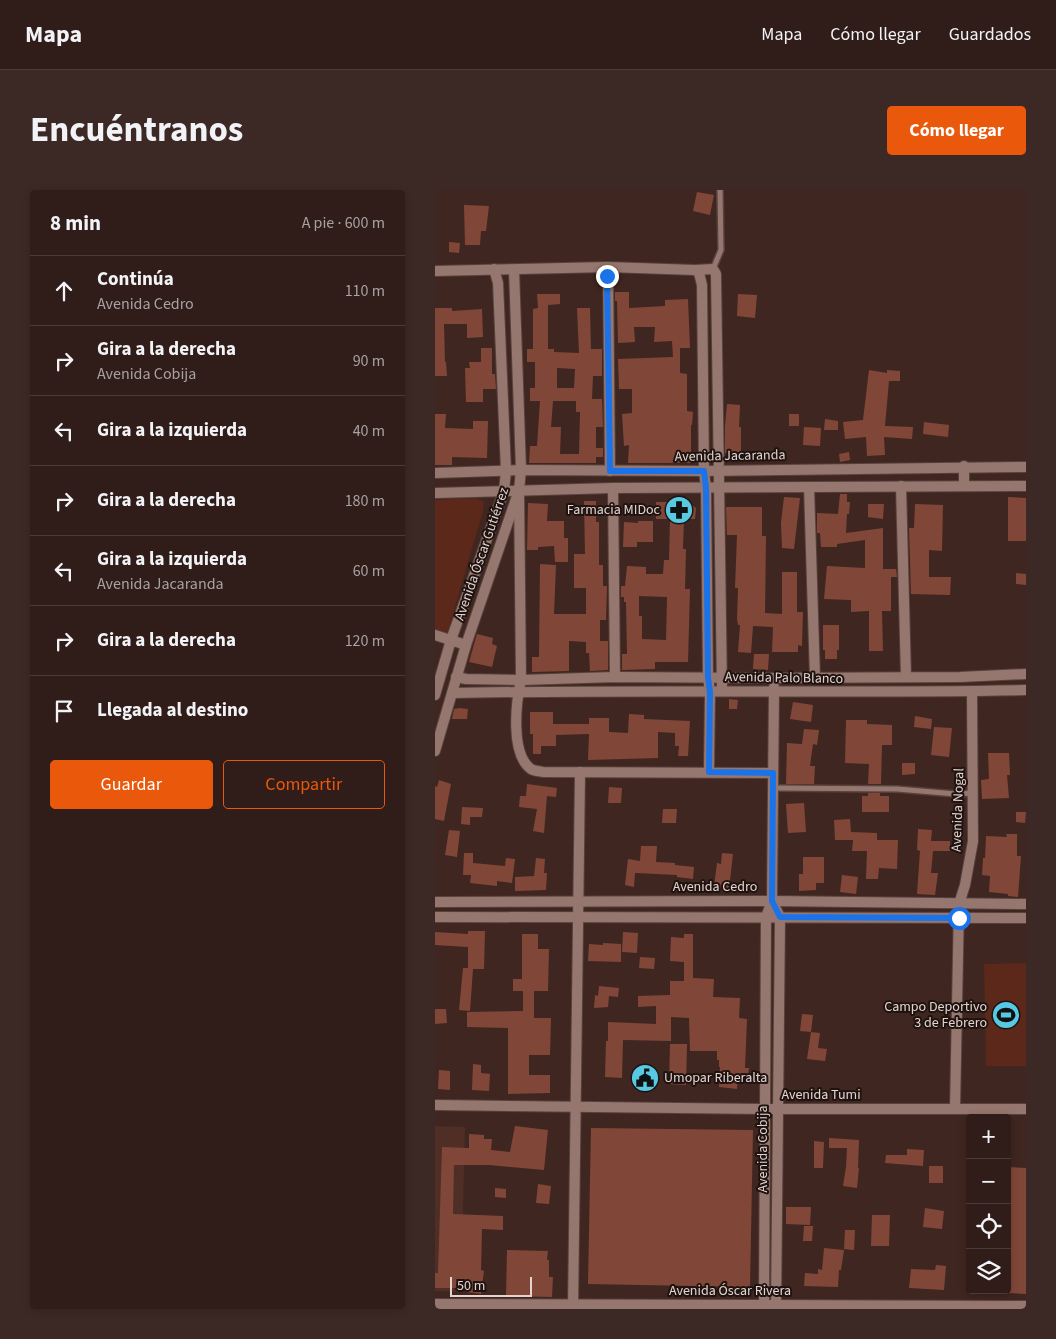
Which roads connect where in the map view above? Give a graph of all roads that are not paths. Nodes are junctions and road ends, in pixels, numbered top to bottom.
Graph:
1 (720, 190) edge
2 (608, 267) junction
3 (494, 269) junction
4 (514, 270) junction
5 (695, 270) junction
6 (435, 271) edge
7 (714, 271) junction
8 (964, 466) junction
9 (1026, 467) edge
10 (521, 470) junction
11 (506, 471) junction
12 (610, 471) junction
13 (704, 471) junction
14 (719, 471) junction
15 (435, 473) edge
16 (901, 486) junction
17 (963, 486) junction
18 (1026, 486) edge
19 (809, 487) junction
20 (613, 488) junction
21 (706, 488) junction
22 (719, 488) junction
23 (519, 490) junction
24 (504, 491) junction
25 (435, 493) edge
26 (435, 635) edge
27 (451, 640) junction
28 (466, 645) junction
29 (1026, 674) edge
30 (456, 677) junction
31 (615, 677) junction
32 (708, 677) junction
33 (721, 677) junction
34 (906, 677) junction
35 (773, 678) junction
36 (815, 678) junction
37 (521, 680) junction
38 (722, 690) junction
39 (1026, 690) edge
40 (774, 691) junction
41 (972, 691) junction
42 (518, 692) junction
43 (710, 692) junction
44 (452, 693) junction
45 (435, 695) edge
46 (435, 751) edge
47 (580, 772) junction
48 (709, 772) junction
49 (773, 773) junction
50 (774, 788) junction
51 (973, 793) junction
52 (772, 901) junction
53 (435, 902) edge
54 (579, 902) junction
55 (959, 904) junction
56 (1026, 904) edge
57 (435, 917) edge
58 (579, 917) junction
59 (766, 917) junction
60 (780, 917) junction
61 (959, 918) junction
62 (1026, 918) edge
63 (435, 1105) edge
64 (576, 1108) junction
65 (777, 1108) junction
66 (764, 1109) junction
67 (955, 1109) junction
68 (1026, 1109) edge
69 (435, 1304) edge
70 (1026, 1306) edge
71 (573, 1307) edge
72 (764, 1307) edge
73 (776, 1307) edge

1 - 7 lane
2 - 4 street
2 - 5 street
2 - 12 street
3 - 4 street
3 - 6 street
3 - 11 street, Avenida Óscar Gutiérrez
4 - 10 street, Avenida Óscar Gutiérrez
5 - 7 street
5 - 13 street
7 - 14 street
8 - 9 street, Avenida Jacaranda
8 - 14 street, Avenida Jacaranda
8 - 17 street
10 - 11 street, Avenida Jacaranda
10 - 12 street, Avenida Jacaranda
10 - 23 street, Avenida Óscar Gutiérrez
11 - 15 street, Avenida Jacaranda
11 - 24 street, Avenida Óscar Gutiérrez
12 - 13 street, Avenida Jacaranda
13 - 14 street, Avenida Jacaranda
13 - 21 street
14 - 22 street
16 - 17 street
16 - 19 street
16 - 34 street
17 - 18 street
19 - 22 street
19 - 36 street
20 - 21 street
20 - 23 street
20 - 31 street
21 - 22 street
21 - 32 street
22 - 33 street
23 - 24 street
23 - 28 street, Avenida Óscar Gutiérrez
23 - 37 street
24 - 25 street
24 - 27 street, Avenida Óscar Gutiérrez
26 - 27 street
27 - 28 street
27 - 45 street, Avenida Óscar Gutiérrez
28 - 30 street, Avenida Óscar Gutiérrez
29 - 34 street, Avenida Palo Blanco
30 - 37 street, Avenida Palo Blanco
30 - 44 street, Avenida Óscar Gutiérrez
31 - 32 street, Avenida Palo Blanco
31 - 37 street, Avenida Palo Blanco
32 - 33 street, Avenida Palo Blanco
32 - 43 street
33 - 35 street, Avenida Palo Blanco
33 - 38 street
34 - 36 street, Avenida Palo Blanco
35 - 36 street, Avenida Palo Blanco
35 - 40 street, Avenida Cobija
37 - 42 street
38 - 40 street, Avenida Palo Blanco
38 - 43 street, Avenida Palo Blanco
39 - 41 street, Avenida Palo Blanco
40 - 41 street, Avenida Palo Blanco
40 - 49 street, Avenida Cobija
41 - 51 street, Avenida Nogal
42 - 43 street, Avenida Palo Blanco
42 - 44 street, Avenida Palo Blanco
42 - 47 street
43 - 48 street
44 - 46 street, Avenida Óscar Gutiérrez
47 - 48 street
47 - 54 street
48 - 49 street
49 - 50 street, Avenida Cobija
50 - 51 lane
50 - 52 street, Avenida Cobija
51 - 55 street, Avenida Nogal
52 - 54 street, Avenida Cedro
52 - 55 street, Avenida Cedro
52 - 59 street, Avenida Cobija
52 - 60 street, Avenida Cobija
53 - 54 street, Avenida Cedro
54 - 58 street
55 - 56 street, Avenida Cedro
55 - 61 street, Avenida Nogal
57 - 58 street
58 - 59 street
58 - 64 street
59 - 60 street
59 - 66 street, Avenida Cobija
60 - 61 street
60 - 65 street, Avenida Cobija
61 - 62 street
61 - 67 street, Avenida Nogal
63 - 64 street, Avenida Tumi
64 - 66 street, Avenida Tumi
64 - 71 street
65 - 66 street, Avenida Tumi
65 - 67 street, Avenida Tumi
65 - 73 street, Avenida Cobija
66 - 72 street, Avenida Cobija
67 - 68 street, Avenida Tumi
69 - 71 street, Avenida Óscar Rivera
70 - 73 street, Avenida Óscar Rivera
71 - 72 street, Avenida Óscar Rivera
72 - 73 street, Avenida Óscar Rivera

